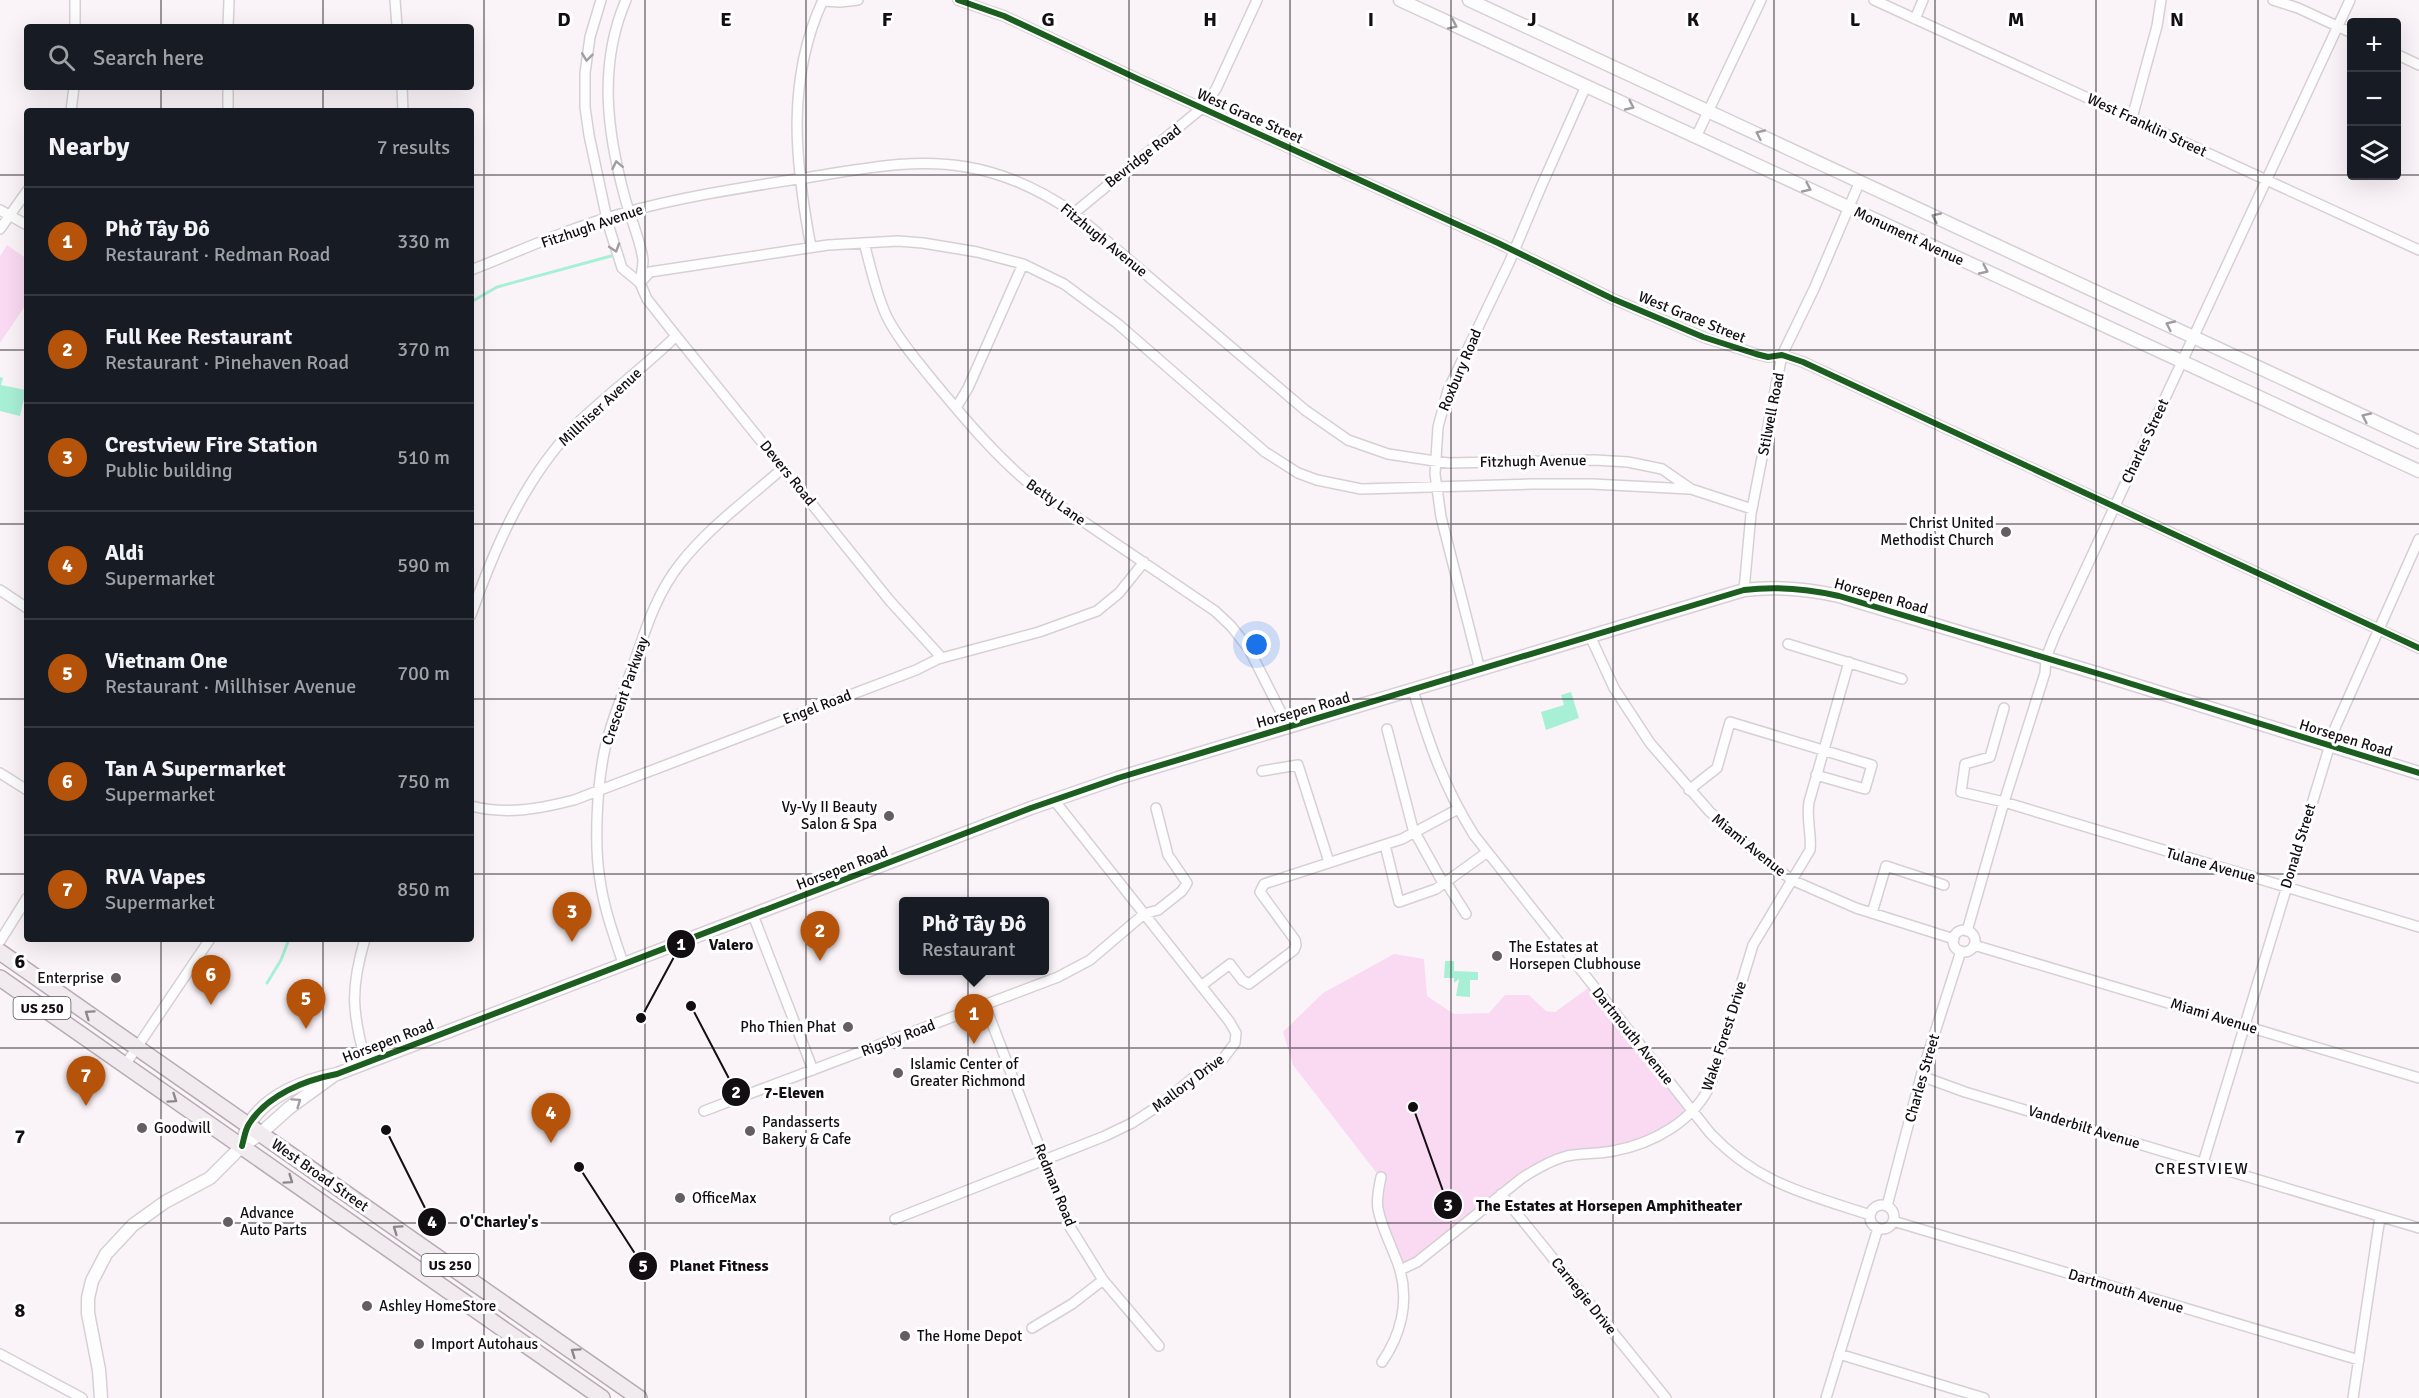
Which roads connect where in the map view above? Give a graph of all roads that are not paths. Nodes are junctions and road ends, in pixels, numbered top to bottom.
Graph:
1 (75, 0) edge
2 (229, 0) edge
3 (395, 0) edge
4 (601, 0) edge
5 (626, 0) edge
6 (858, 0) edge
7 (958, 0) edge
8 (1257, 0) edge
9 (1400, 0) edge
10 (1470, 0) edge
11 (1761, 0) edge
12 (1874, 0) edge
13 (1923, 0) edge
14 (2161, 0) edge
15 (2273, 0) edge
16 (2350, 0) edge
17 (823, 1) edge
18 (1915, 19) junction
19 (75, 24) edge
20 (228, 24) edge
21 (398, 24) edge
22 (2338, 27) junction
23 (2347, 31) edge
24 (2401, 56) edge
25 (2419, 65) edge
26 (1586, 86) junction
27 (74, 90) edge
28 (228, 90) edge
29 (402, 90) edge
30 (71, 108) edge
31 (228, 108) edge
32 (403, 108) edge
33 (1202, 108) junction
34 (1710, 111) junction
35 (2132, 118) junction
36 (1696, 137) junction
37 (800, 179) junction
38 (2265, 180) junction
39 (1860, 181) junction
40 (24, 195) edge
41 (1850, 208) junction
42 (0, 210) edge
43 (629, 212) junction
44 (1074, 213) junction
45 (10, 216) junction
46 (607, 219) junction
47 (24, 223) edge
48 (0, 229) edge
49 (864, 243) junction
50 (811, 247) junction
51 (2419, 250) edge
52 (1514, 252) junction
53 (1023, 264) junction
54 (474, 269) edge
55 (640, 283) junction
56 (676, 336) junction
57 (2195, 336) junction
58 (1782, 355) junction
59 (2182, 362) junction
60 (956, 408) junction
61 (2419, 442) edge
62 (1435, 461) junction
63 (783, 468) junction
64 (2419, 471) edge
65 (1437, 488) junction
66 (1691, 489) junction
67 (2115, 507) junction
68 (1752, 509) junction
69 (2419, 539) edge
70 (1144, 562) junction
71 (0, 590) edge
72 (1744, 590) junction
73 (24, 606) edge
74 (474, 608) edge
75 (2378, 630) junction
76 (1591, 638) junction
77 (1788, 644) dead end
78 (2419, 648) edge
79 (942, 658) junction
80 (2046, 658) junction
81 (1849, 662) junction
82 (1480, 670) junction
83 (1902, 678) dead end
84 (1413, 690) junction
85 (2004, 708) dead end
86 (1288, 726) junction
87 (1387, 729) dead end
88 (2330, 746) junction
89 (1822, 751) junction
90 (1262, 771) dead end
91 (2419, 773) edge
92 (0, 774) edge
93 (1816, 775) junction
94 (24, 788) edge
95 (1689, 790) junction
96 (599, 791) junction
97 (1054, 800) junction
98 (2004, 802) junction
99 (474, 807) edge
100 (1155, 808) dead end
101 (1458, 808) junction
102 (1415, 833) junction
103 (1385, 845) junction
104 (1486, 853) junction
105 (1329, 862) junction
106 (1792, 880) junction
107 (1445, 882) junction
108 (1944, 885) dead end
109 (2286, 887) junction
110 (24, 903) edge
111 (1872, 913) junction
112 (1144, 914) junction
113 (1466, 914) dead end
114 (753, 915) junction
115 (2419, 927) edge
116 (1967, 931) junction
117 (1954, 939) junction
118 (0, 941) edge
119 (208, 942) edge
120 (364, 942) edge
121 (1974, 945) junction
122 (1961, 951) junction
123 (0, 952) edge
124 (623, 963) junction
125 (0, 978) edge
126 (1201, 986) junction
127 (985, 1005) junction
128 (2244, 1025) junction
129 (137, 1048) junction
130 (366, 1063) junction
131 (125, 1065) junction
132 (813, 1070) junction
133 (1921, 1076) junction
134 (2419, 1078) edge
135 (704, 1111) dead end
136 (1692, 1111) junction
137 (254, 1129) junction
138 (242, 1146) junction
139 (1044, 1161) junction
140 (2203, 1163) junction
141 (1381, 1177) dead end
142 (1501, 1194) junction
143 (1887, 1206) junction
144 (1870, 1215) junction
145 (2380, 1217) junction
146 (895, 1219) dead end
147 (1893, 1221) junction
148 (1878, 1228) junction
149 (2419, 1228) edge
150 (1400, 1269) junction
151 (1103, 1280) junction
152 (1032, 1328) dead end
153 (1160, 1346) dead end
154 (0, 1354) edge
155 (1839, 1354) junction
156 (2359, 1359) junction
157 (1382, 1362) dead end
158 (598, 1368) junction
159 (585, 1386) junction
160 (82, 1398) edge
161 (101, 1398) edge
162 (602, 1398) edge
163 (639, 1398) edge
164 (1666, 1398) edge
165 (1826, 1398) edge
166 (1984, 1398) edge
167 (2353, 1398) edge

1 - 19 street
2 - 20 street
3 - 21 street
4 -> 46 street, Devers Road
43 -> 5 street
6 - 17 street
7 - 33 street, West Grace Street
8 - 33 street, Bevridge Road
9 -> 26 street, Monument Avenue
10 - 34 street, Monument Avenue
11 - 34 street
12 - 18 street, West Franklin Street
13 - 18 street
14 - 35 street
15 - 22 street
16 - 22 street, Charles Street
17 - 37 street
18 - 35 street, West Franklin Street
22 - 23 street
22 - 38 street, Charles Street
24 - 25 street
26 -> 36 street, Monument Avenue
26 - 52 street, Roxbury Road
27 - 30 street
28 - 31 street
29 - 32 street
33 - 44 street, Bevridge Road
33 - 52 street, West Grace Street
34 - 36 street
39 -> 34 street, Monument Avenue
35 - 38 street, West Franklin Street
36 -> 41 street, Monument Avenue
37 - 43 street, Fitzhugh Avenue
37 - 44 street, Fitzhugh Avenue
37 - 50 street
38 - 51 street, West Franklin Street
38 - 57 street, Charles Street
39 - 41 street, Stilwell Road
57 -> 39 street, Monument Avenue
40 - 45 street
41 - 58 street, Stilwell Road
41 -> 59 street, Monument Avenue
42 - 45 street
43 - 46 street, Fitzhugh Avenue
43 - 55 street
44 - 62 street, Fitzhugh Avenue
45 - 47 street
45 - 48 street
46 - 54 street, Fitzhugh Avenue
46 -> 55 street, Devers Road
49 - 50 street, Fitzhugh Avenue
49 - 53 street, Fitzhugh Avenue
49 - 60 street, Betty Lane
50 - 55 street, Fitzhugh Avenue
52 - 58 street, West Grace Street
52 - 62 street, Roxbury Road
53 - 60 street
53 - 65 street, Fitzhugh Avenue
55 - 56 street, Devers Road
56 - 63 street, Devers Road
56 - 74 street, Millhiser Avenue
57 - 59 street, Charles Street
61 -> 57 street, Monument Avenue
58 - 67 street, West Grace Street
58 - 68 street, Stilwell Road
59 - 64 street, Monument Avenue
59 - 67 street, Charles Street
60 - 70 street, Betty Lane
62 - 65 street, Roxbury Road
62 - 66 street, Fitzhugh Avenue
63 - 79 street, Devers Road
63 - 96 street, Crescent Parkway
65 - 66 street, Fitzhugh Avenue
65 - 82 street, Roxbury Road
66 - 68 street, Fitzhugh Avenue
67 - 75 street, West Grace Street
67 - 80 street, Charles Street
68 - 72 street, Stilwell Road
69 - 75 street, Donald Street
70 - 79 street, Engel Road
70 - 86 street, Betty Lane
71 - 73 street
72 - 76 street, Horsepen Road
72 - 80 street, Horsepen Road
75 - 78 street, West Grace Street
75 - 88 street, Donald Street
76 - 82 street, Horsepen Road
76 - 95 street, Miami Avenue
77 - 81 street
79 - 96 street, Engel Road
80 - 88 street, Horsepen Road
80 - 98 street, Charles Street
81 - 83 street
81 - 89 street, Wake Forest Drive
82 - 84 street, Horsepen Road
84 - 86 street, Horsepen Road
84 - 101 street, Dartmouth Avenue
85 - 98 street, Tulane Avenue
86 - 97 street, Horsepen Road
87 - 102 street
88 - 91 street, Horsepen Road
88 - 109 street, Donald Street
89 - 93 street, Wake Forest Drive
89 - 93 street
89 - 95 street
90 - 105 street
92 - 94 street
93 - 106 street, Wake Forest Drive
95 - 106 street, Miami Avenue
96 - 99 street, Engel Road
96 - 124 street, Crescent Parkway
97 - 112 street
97 - 114 street, Horsepen Road
98 - 109 street, Tulane Avenue
98 - 116 street, Charles Street
100 - 112 street, Rigsby Road
101 - 102 street
101 - 104 street, Dartmouth Avenue
102 - 103 street
102 - 107 street
103 - 105 street
103 - 107 street
104 - 107 street
104 - 136 street, Dartmouth Avenue
105 - 126 street
106 - 111 street, Miami Avenue
106 - 136 street, Wake Forest Drive
107 - 113 street
108 - 111 street
109 - 115 street, Tulane Avenue
109 - 128 street, Donald Street
110 - 118 street
111 - 117 street, Miami Avenue
112 - 126 street
112 - 127 street, Rigsby Road
114 - 124 street, Horsepen Road
114 - 132 street
116 - 117 street
116 - 121 street
117 - 122 street
119 - 129 street
120 - 130 street
121 - 122 street
121 - 128 street, Miami Avenue
122 - 133 street, Charles Street
129 -> 123 main road, West Broad Street / US 250
124 - 130 street, Horsepen Road
125 - 131 main road, West Broad Street / US 250
126 - 139 street, Mallory Drive
127 - 132 street, Rigsby Road
127 - 139 street, Redman Road
128 - 134 street, Miami Avenue
128 - 140 street, Donald Street
129 - 131 street
129 - 137 main road, West Broad Street / US 250
130 - 137 street, Horsepen Road
131 -> 138 main road, West Broad Street / US 250
132 - 135 street, Rigsby Road
133 - 140 street, Vanderbilt Avenue
133 - 143 street, Charles Street
136 - 142 street, Wake Forest Drive
136 - 144 street, Dartmouth Avenue
137 - 138 street, Horsepen Road
158 -> 137 main road, West Broad Street / US 250
138 -> 159 main road, West Broad Street / US 250
138 - 161 street, Horsepen Road
139 - 146 street, Mallory Drive
139 - 151 street, Redman Road
140 - 145 street, Vanderbilt Avenue
141 - 150 street
142 - 150 street, Wake Forest Drive
142 - 164 street, Carnegie Drive
143 - 144 street
143 - 147 street
144 - 148 street
145 - 149 street, Vanderbilt Avenue
145 - 156 street
147 - 148 street
147 - 156 street, Dartmouth Avenue
148 - 155 street
150 - 157 street
151 - 152 street
151 - 153 street, Redman Road
154 - 160 street
155 - 165 street
155 - 166 street
156 - 167 street
158 - 159 main road
158 - 163 main road, West Broad Street / US 250
159 - 162 main road, West Broad Street / US 250

